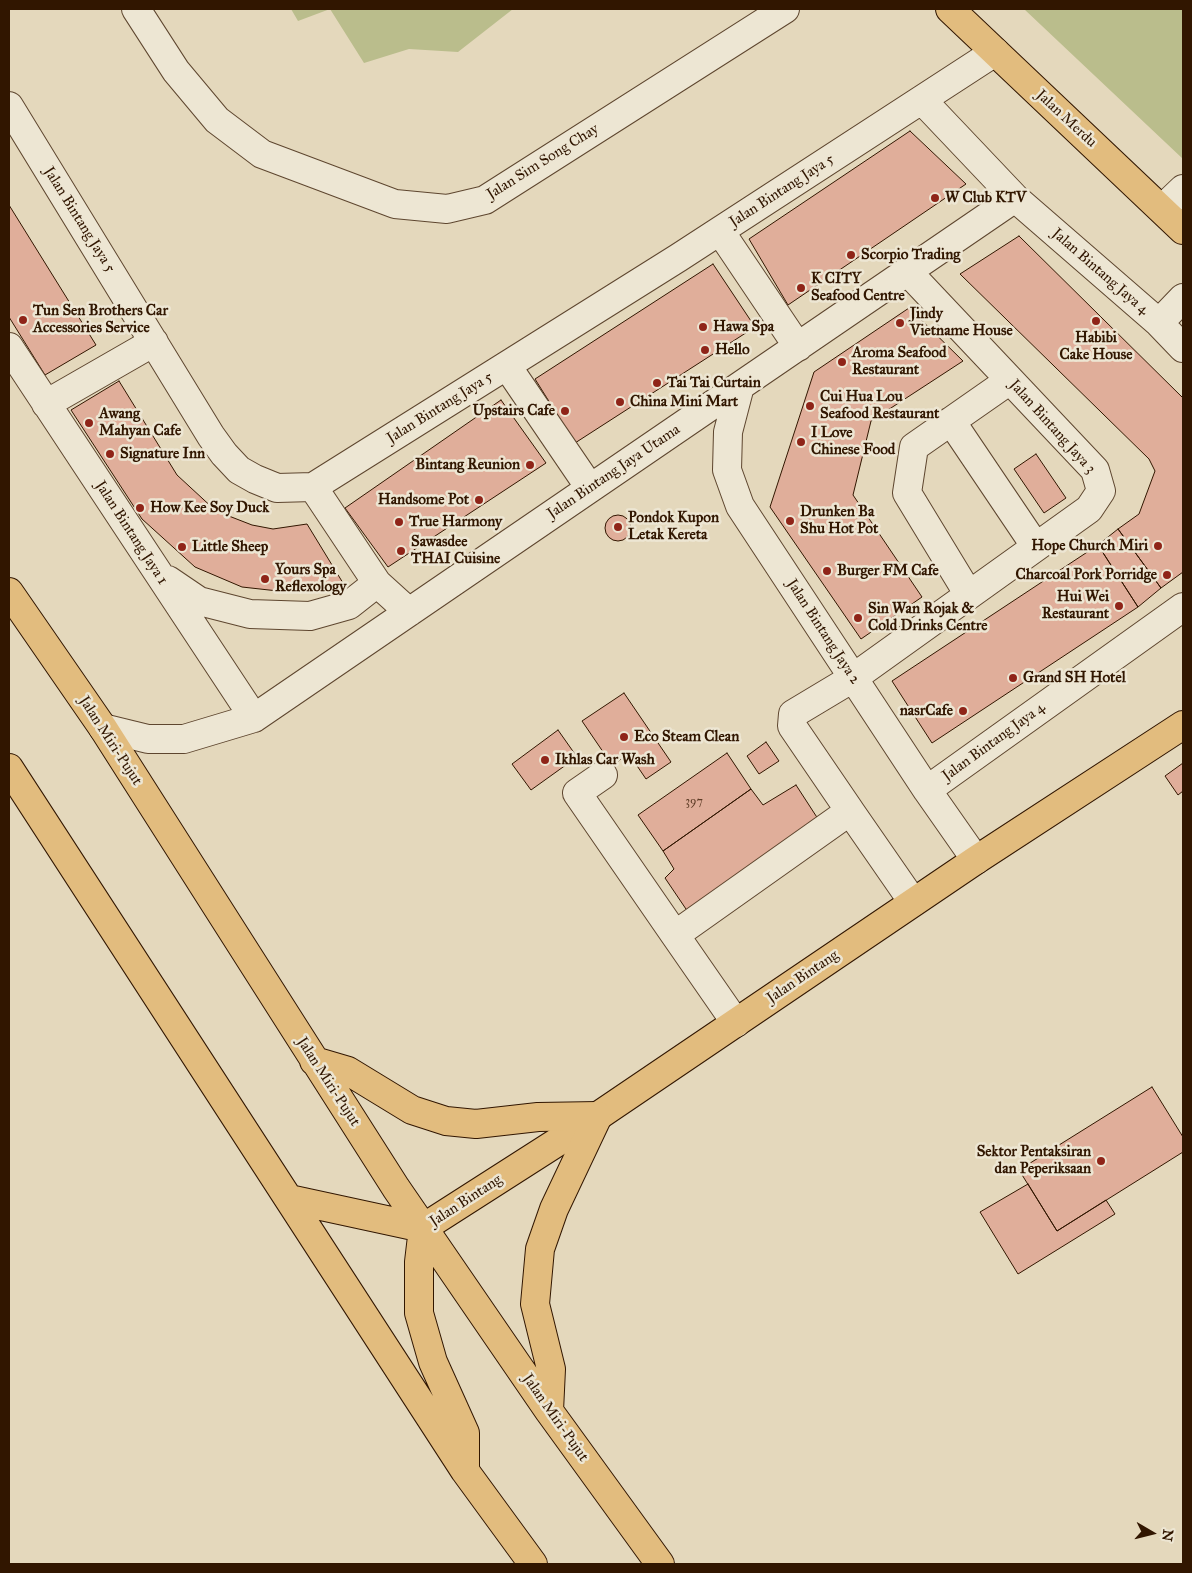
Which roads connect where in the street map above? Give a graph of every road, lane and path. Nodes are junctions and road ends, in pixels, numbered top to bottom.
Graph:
1 (136, 9) edge
2 (785, 9) edge
3 (950, 9) edge
4 (995, 52) junction
5 (922, 100) junction
6 (9, 106) edge
7 (1183, 189) edge
8 (1015, 198) junction
9 (1162, 209) junction
10 (1183, 230) edge
11 (720, 231) junction
12 (908, 272) junction
13 (1183, 298) edge
14 (1159, 323) junction
15 (154, 342) junction
16 (798, 346) junction
17 (9, 347) edge
18 (1183, 348) edge
19 (507, 366) junction
20 (1010, 380) junction
21 (740, 386) junction
22 (46, 404) junction
23 (951, 422) junction
24 (313, 487) junction
25 (590, 488) junction
26 (1036, 547) junction
27 (156, 571) junction
28 (377, 583) junction
29 (9, 592) edge
30 (969, 596) junction
31 (1183, 607) edge
32 (409, 612) junction
33 (853, 678) junction
34 (254, 718) junction
35 (1183, 725) edge
36 (103, 728) junction
37 (9, 768) edge
38 (603, 775) dead end
39 (927, 790) junction
40 (850, 812) junction
41 (976, 860) junction
42 (913, 902) junction
43 (675, 935) junction
44 (736, 1022) junction
45 (314, 1061) junction
46 (598, 1116) junction
47 (289, 1199) junction
48 (423, 1228) junction
49 (549, 1411) junction
50 (465, 1471) junction
51 (534, 1564) edge
52 (660, 1564) edge

1 - 2 street, Jalan Sim Song Chay
3 - 4 main road, Jalan Merdu
4 - 5 street, Jalan Bintang Jaya 5
4 - 9 main road, Jalan Merdu
5 - 8 street
5 - 11 street, Jalan Bintang Jaya 5
6 - 15 street, Jalan Bintang Jaya 5
7 - 9 street
8 - 12 street, Jalan Bintang Jaya Utama
8 - 14 street, Jalan Bintang Jaya 4
9 - 10 main road, Jalan Merdu
11 - 16 street
11 - 19 street, Jalan Bintang Jaya 5
12 - 16 street, Jalan Bintang Jaya Utama
12 - 20 street, Jalan Bintang Jaya 3
13 - 14 street
14 - 18 street, Jalan Bintang Jaya 4
15 - 22 street
15 - 24 street, Jalan Bintang Jaya 5
16 - 21 street, Jalan Bintang Jaya Utama
17 - 22 street, Jalan Bintang Jaya 1
19 - 24 street, Jalan Bintang Jaya 5
19 - 25 street
20 - 23 street
20 - 26 street, Jalan Bintang Jaya 3
21 - 25 street, Jalan Bintang Jaya Utama
21 - 33 street, Jalan Bintang Jaya 2
22 - 27 street, Jalan Bintang Jaya 1
23 - 26 street
23 - 30 street
24 - 28 street
25 - 32 street, Jalan Bintang Jaya Utama
26 - 30 street, Jalan Bintang Jaya 3
27 - 28 street
27 - 34 street, Jalan Bintang Jaya 1
28 - 32 street
29 - 36 main road, Jalan Miri-Pujut
30 - 33 street, Jalan Bintang Jaya 3
31 - 39 street, Jalan Bintang Jaya 4
32 - 34 street, Jalan Bintang Jaya Utama
33 - 39 street, Jalan Bintang Jaya 2
33 - 40 street, Jalan Bintang Jaya 3
34 - 36 street, Jalan Bintang Jaya Utama
35 - 41 main road, Jalan Bintang
36 - 45 main road, Jalan Miri-Pujut
37 - 47 main road
38 - 43 street
39 - 41 street, Jalan Bintang Jaya 2
40 - 42 street
40 - 43 street
41 - 42 main road, Jalan Bintang
42 - 44 main road, Jalan Bintang
43 - 44 street
44 - 46 main road, Jalan Bintang
45 - 46 main road
45 - 48 main road, Jalan Miri-Pujut
46 - 48 main road, Jalan Bintang
46 - 49 main road
47 - 48 main road
47 - 50 main road
48 - 49 main road, Jalan Miri-Pujut
48 - 50 main road
49 - 52 main road, Jalan Miri-Pujut
50 - 51 main road

